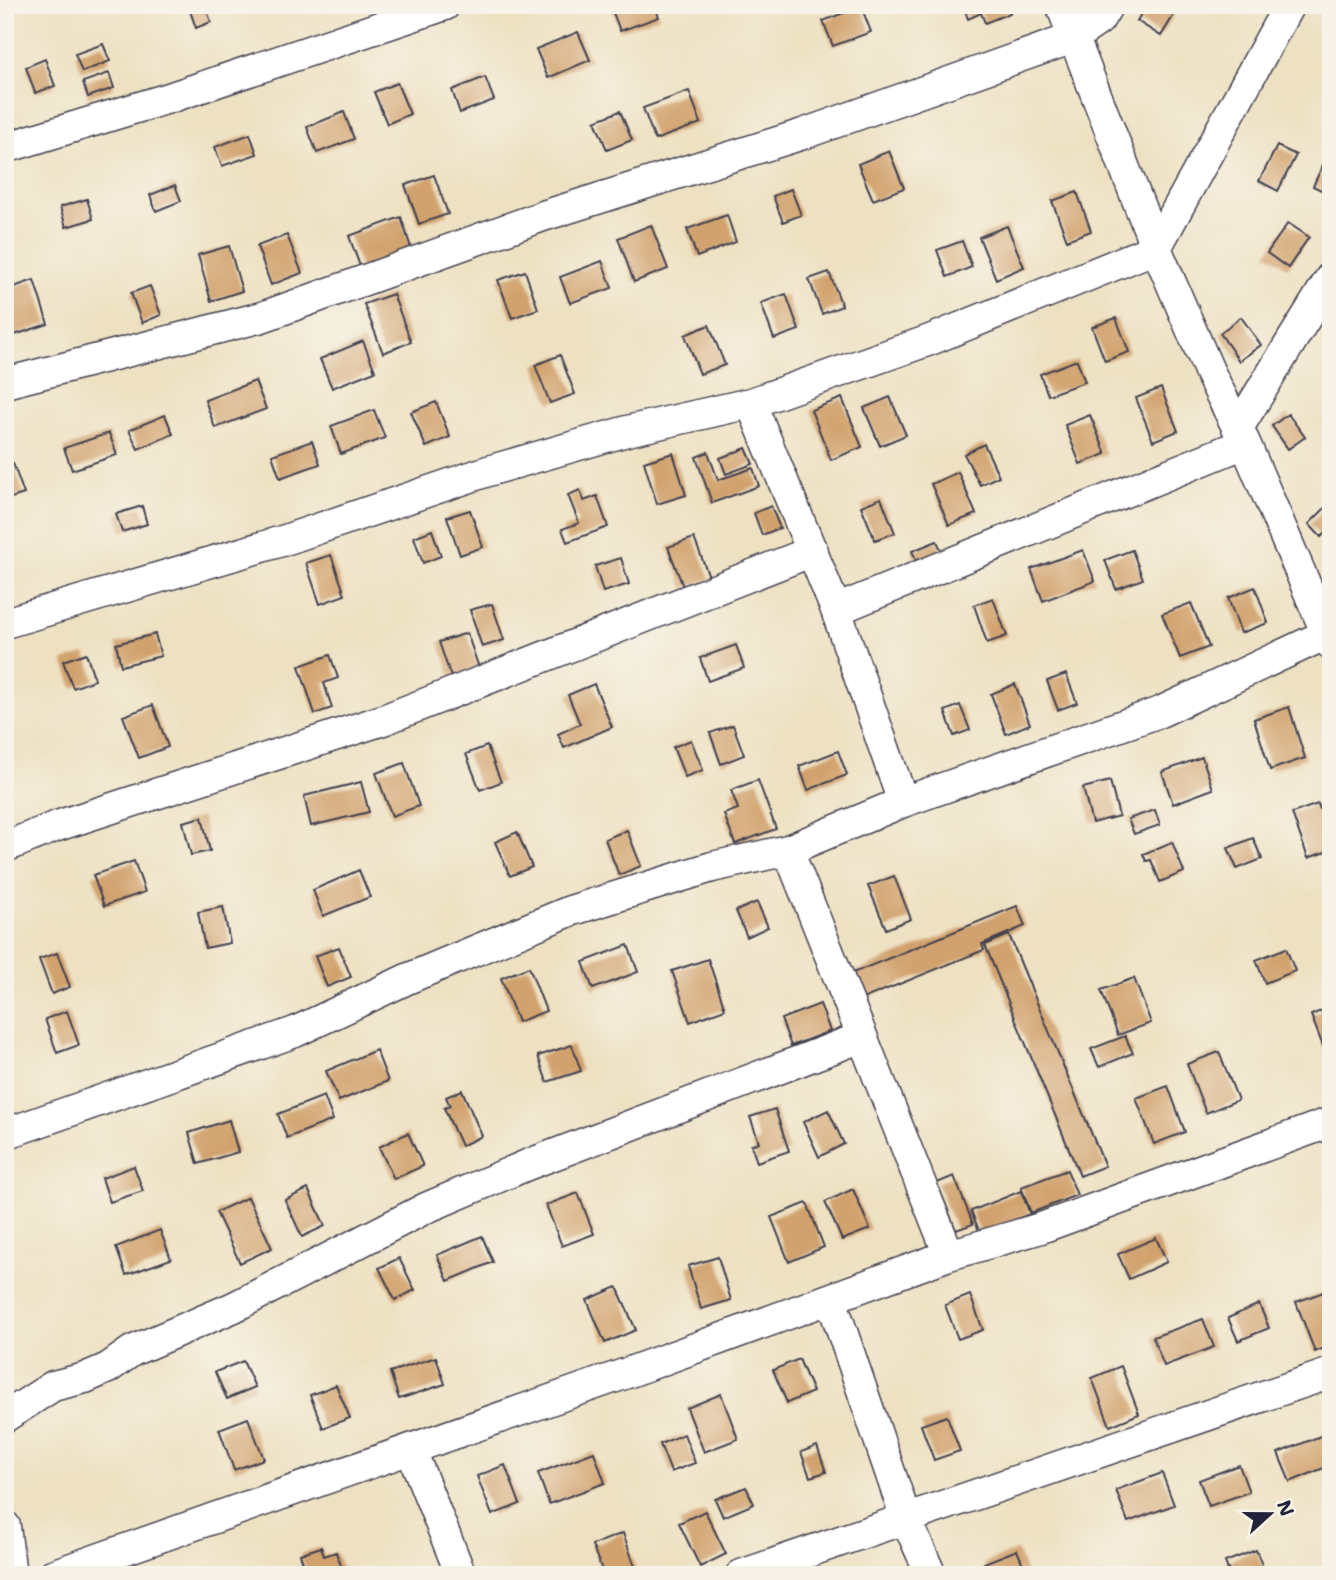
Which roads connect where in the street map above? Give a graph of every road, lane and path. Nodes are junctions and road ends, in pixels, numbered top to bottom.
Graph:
1 (1061, 5) edge
2 (1108, 5) edge
3 (1289, 5) edge
4 (426, 8) edge
5 (1073, 38) junction
6 (5, 148) edge
7 (1157, 248) junction
8 (1331, 277) edge
9 (5, 383) edge
10 (751, 403) junction
11 (1242, 435) junction
12 (813, 551) junction
13 (836, 610) junction
14 (5, 623) edge
15 (1330, 637) edge
16 (903, 802) junction
17 (5, 847) edge
18 (788, 849) junction
19 (862, 1037) junction
20 (1331, 1122) edge
21 (5, 1135) edge
22 (949, 1255) junction
23 (831, 1299) junction
24 (1331, 1373) edge
25 (5, 1417) edge
26 (411, 1450) junction
27 (906, 1519) junction
28 (5, 1526) edge
29 (11, 1575) edge
30 (52, 1575) edge
31 (461, 1575) edge
32 (741, 1575) edge
33 (931, 1575) edge

1 - 5 street
2 - 5 street
3 - 7 street
4 - 6 street
5 - 7 street
5 - 9 street
7 - 10 street
7 - 11 street
8 - 11 street
10 - 12 street
10 - 14 street
11 - 13 street
11 - 15 street
12 - 13 street
12 - 17 street
13 - 16 street
15 - 16 street
16 - 18 street
18 - 19 street
18 - 21 street
19 - 22 street
19 - 25 street
20 - 22 street
22 - 23 street
23 - 26 street
23 - 27 street
24 - 27 street
26 - 30 street
26 - 31 street
27 - 32 street
27 - 33 street
28 - 29 street

